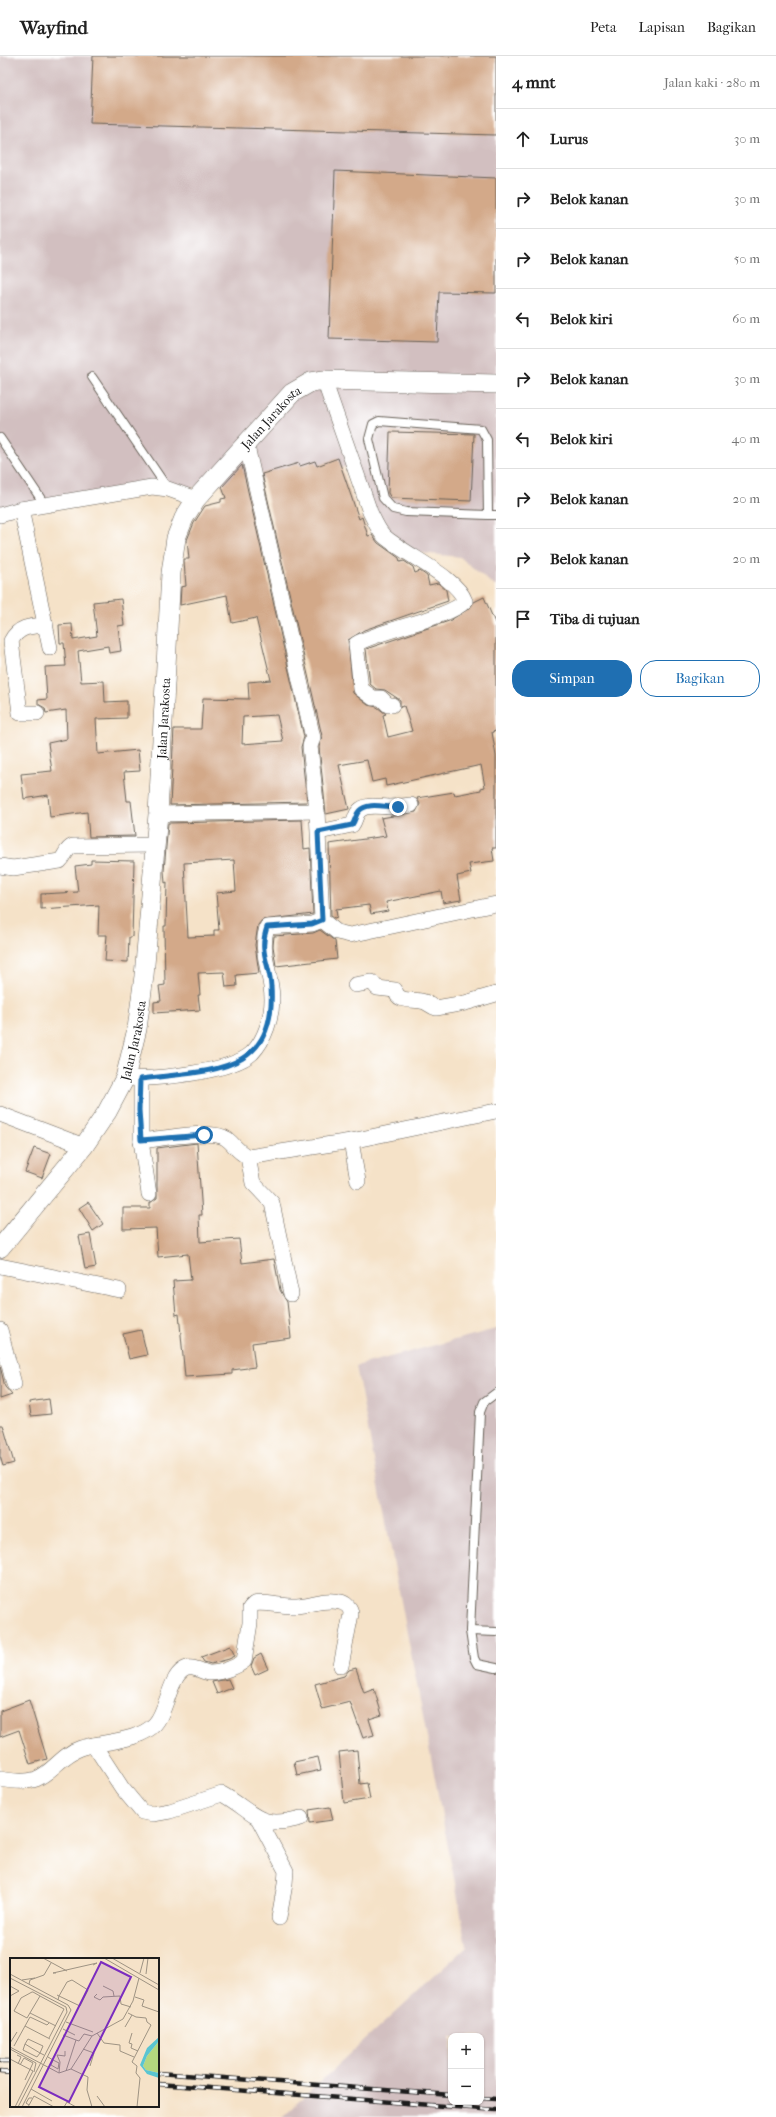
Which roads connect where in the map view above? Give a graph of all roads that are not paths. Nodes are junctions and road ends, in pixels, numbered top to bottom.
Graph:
1 (92, 377) dead end
2 (324, 380) junction
3 (496, 384) edge
4 (0, 438) edge
5 (246, 442) junction
6 (168, 489) junction
7 (196, 499) junction
8 (45, 505) junction
9 (21, 509) junction
10 (0, 515) edge
11 (492, 515) edge
12 (46, 625) junction
13 (50, 648) dead end
14 (392, 705) dead end
15 (37, 713) dead end
16 (412, 805) dead end
17 (317, 810) junction
18 (158, 814) junction
19 (318, 832) junction
20 (155, 845) junction
21 (0, 866) edge
22 (496, 904) edge
23 (322, 920) junction
24 (355, 985) dead end
25 (496, 994) edge
26 (133, 1079) junction
27 (496, 1111) edge
28 (0, 1114) edge
29 (141, 1140) junction
30 (351, 1141) junction
31 (84, 1146) junction
32 (248, 1157) junction
33 (358, 1181) dead end
34 (149, 1194) dead end
35 (0, 1248) edge
36 (0, 1266) edge
37 (119, 1290) dead end
38 (291, 1294) dead end
39 (0, 1330) edge
40 (14, 1384) dead end
41 (496, 1394) edge
42 (470, 1631) junction
43 (496, 1632) edge
44 (341, 1666) dead end
45 (496, 1668) edge
46 (94, 1745) junction
47 (0, 1779) edge
48 (301, 1818) dead end
49 (259, 1820) junction
50 (279, 1918) dead end

1 - 6 lane
2 - 3 street, Jalan Jarakosta
2 - 5 street, Jalan Jarakosta
2 - 14 street
4 - 8 lane
5 - 7 street, Jalan Jarakosta
5 - 17 street
6 - 7 street
6 - 8 street
7 - 18 street, Jalan Jarakosta
8 - 9 street
9 - 10 street
9 - 12 street
11 - 11 lane
12 - 13 street
12 - 15 street
16 - 19 street
17 - 18 street
17 - 19 street
18 - 20 street, Jalan Jarakosta
19 - 23 street
20 - 21 street
20 - 26 street, Jalan Jarakosta
22 - 23 street
23 - 26 street
24 - 25 street
26 - 29 street
26 - 31 street, Jalan Jarakosta
27 - 30 street
28 - 31 street
29 - 32 street
29 - 34 street
30 - 32 street
30 - 33 street
31 - 35 street, Jalan Jarakosta
32 - 38 street
36 - 37 street
39 - 40 street
41 - 42 lane
42 - 43 lane
42 - 45 lane
44 - 46 street
46 - 47 street
46 - 49 street
48 - 49 street
49 - 50 street

